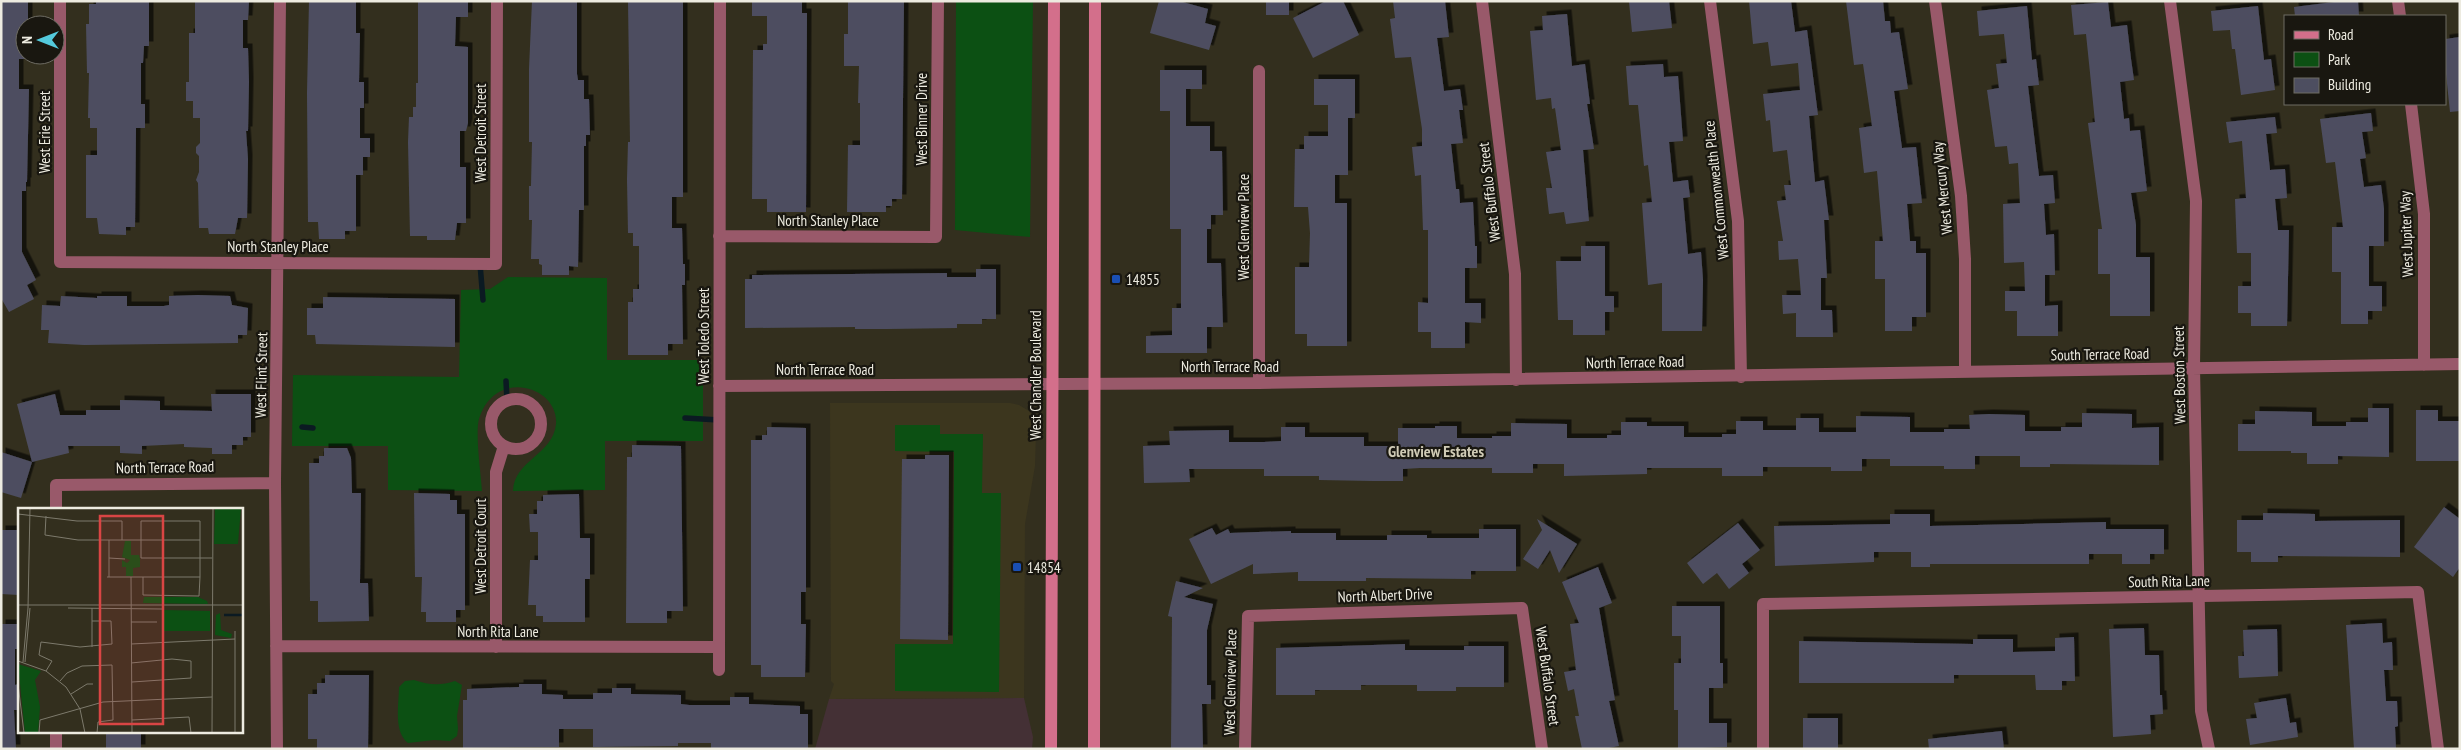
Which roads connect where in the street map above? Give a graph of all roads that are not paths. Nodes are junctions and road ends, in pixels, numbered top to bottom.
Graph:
1 (60, 1) edge
2 (280, 1) edge
3 (497, 1) edge
4 (720, 1) edge
5 (938, 1) edge
6 (1054, 1) edge
7 (1095, 1) edge
8 (1482, 1) edge
9 (1710, 1) edge
10 (1935, 1) edge
11 (2170, 1) edge
12 (2398, 1) edge
13 (2400, 15) edge
14 (1259, 71) dead end
15 (2411, 105) edge
16 (719, 236) junction
17 (936, 237) joint
18 (60, 262) joint
19 (279, 262) junction
20 (496, 264) joint
21 (2460, 364) edge
22 (2424, 365) junction
23 (2194, 368) junction
24 (1965, 372) junction
25 (1741, 377) junction
26 (1516, 380) junction
27 (1095, 383) junction
28 (1259, 383) junction
29 (1051, 384) junction
30 (719, 386) junction
31 (504, 446) junction
32 (276, 483) junction
33 (56, 508) edge
34 (2199, 596) junction
35 (1522, 608) joint
36 (1248, 616) joint
37 (276, 646) junction
38 (496, 647) junction
39 (719, 647) junction
40 (719, 670) dead end
41 (56, 732) edge
42 (56, 749) edge
43 (277, 749) edge
44 (1051, 749) edge
45 (1094, 749) edge
46 (1245, 749) edge
47 (1542, 749) edge
48 (1763, 749) edge
49 (2209, 749) edge
50 (2438, 749) edge

1 - 18 street, West Erie Street
2 - 19 street, West Flint Street
3 - 20 street, West Detroit Street
4 - 16 street, West Toledo Street
5 - 17 street, West Binner Drive
6 - 29 main road, West Chandler Boulevard
7 - 27 main road
8 - 26 street, West Buffalo Street
9 - 25 street, West Commonwealth Place
10 - 24 street, West Mercury Way
11 - 23 street, West Boston Street
12 - 13 street
14 - 28 street, West Glenview Place
15 - 22 street, West Jupiter Way
16 - 17 street, North Stanley Place
16 - 30 street, West Toledo Street
18 - 19 street, North Stanley Place
19 - 20 street, North Stanley Place
19 - 32 street, West Flint Street
21 - 22 street, South Terrace Road
22 - 23 street, South Terrace Road
23 - 24 street, South Terrace Road
23 - 34 street, West Boston Street
24 - 25 street, South Terrace Road
25 - 26 street, North Terrace Road
26 - 28 street, North Terrace Road
27 - 28 street, North Terrace Road
27 - 29 street, North Terrace Road
27 - 45 main road
29 - 30 street, North Terrace Road
29 - 44 main road, West Chandler Boulevard
30 - 39 street, West Toledo Street
31 - 31 street
31 - 38 street, West Detroit Court
32 - 33 street, North Terrace Road
32 - 37 street, West Flint Street
34 - 48 street, South Rita Lane
34 - 49 street, West Boston Street
34 - 50 street, South Rita Lane
35 - 36 street, North Albert Drive
35 - 47 street, West Buffalo Street
36 - 46 street, West Glenview Place
37 - 38 street, North Rita Lane
37 - 43 street, West Flint Street
38 - 39 street, North Rita Lane
39 - 40 street, West Toledo Street
41 - 42 street

